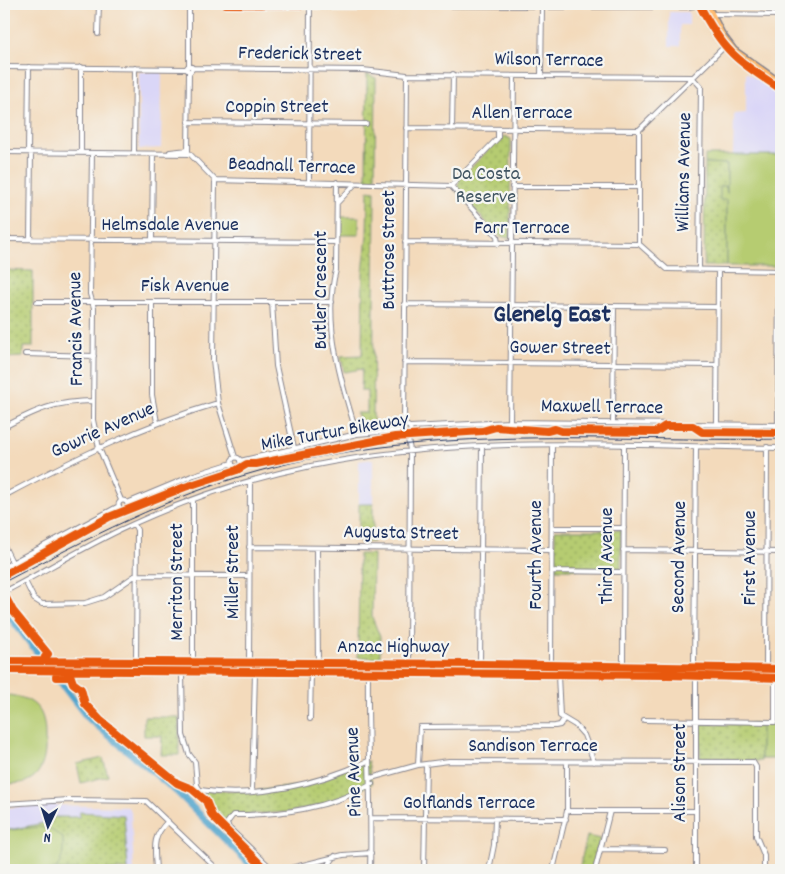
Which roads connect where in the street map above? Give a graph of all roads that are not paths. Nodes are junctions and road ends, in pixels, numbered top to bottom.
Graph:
1 (99, 4) edge
2 (189, 4) edge
3 (226, 4) edge
4 (310, 4) edge
5 (701, 4) edge
6 (778, 4) edge
7 (542, 7) junction
8 (712, 14) junction
9 (727, 14) junction
10 (780, 15) edge
11 (718, 25) junction
12 (98, 34) dead end
13 (724, 47) junction
14 (4, 67) edge
15 (29, 67) junction
16 (81, 67) junction
17 (135, 68) junction
18 (188, 68) junction
19 (309, 70) junction
20 (453, 74) junction
21 (407, 75) junction
22 (514, 76) junction
23 (542, 76) junction
24 (692, 77) junction
25 (781, 82) edge
26 (781, 89) edge
27 (188, 122) junction
28 (310, 123) junction
29 (366, 124) dead end
30 (406, 128) junction
31 (452, 129) junction
32 (498, 129) junction
33 (513, 129) junction
34 (638, 130) junction
35 (4, 152) edge
36 (29, 152) junction
37 (81, 152) junction
38 (189, 152) junction
39 (92, 153) junction
40 (134, 153) junction
41 (153, 154) junction
42 (215, 180) junction
43 (309, 181) junction
44 (336, 182) junction
45 (355, 184) junction
46 (406, 185) junction
47 (451, 186) junction
48 (512, 187) junction
49 (639, 187) junction
50 (336, 203) junction
51 (4, 239) edge
52 (30, 240) junction
53 (91, 240) junction
54 (152, 240) junction
55 (212, 241) junction
56 (336, 242) junction
57 (405, 242) junction
58 (498, 244) junction
59 (512, 244) junction
60 (639, 244) junction
61 (699, 270) junction
62 (718, 270) junction
63 (780, 271) edge
64 (37, 302) dead end
65 (92, 302) junction
66 (152, 302) junction
67 (212, 302) junction
68 (272, 302) junction
69 (332, 302) junction
70 (404, 304) junction
71 (512, 305) junction
72 (614, 306) junction
73 (717, 306) junction
74 (25, 354) dead end
75 (94, 356) junction
76 (404, 362) junction
77 (511, 363) junction
78 (614, 364) junction
79 (717, 366) junction
80 (93, 402) junction
81 (218, 403) junction
82 (157, 422) junction
83 (510, 422) junction
84 (613, 423) junction
85 (717, 424) junction
86 (404, 425) junction
87 (779, 426) edge
88 (4, 427) edge
89 (401, 430) junction
90 (409, 431) junction
91 (358, 434) junction
92 (552, 445) junction
93 (482, 446) junction
94 (624, 446) junction
95 (696, 447) junction
96 (767, 447) junction
97 (99, 448) junction
98 (294, 448) junction
99 (781, 448) edge
100 (410, 450) junction
101 (235, 458) junction
102 (240, 461) junction
103 (232, 463) junction
104 (250, 482) junction
105 (4, 496) edge
106 (121, 500) junction
107 (193, 500) junction
108 (127, 503) junction
109 (118, 506) junction
110 (134, 524) junction
111 (552, 528) junction
112 (624, 528) junction
113 (4, 546) edge
114 (250, 547) junction
115 (317, 548) junction
116 (409, 549) junction
117 (480, 550) junction
118 (552, 550) junction
119 (623, 550) junction
120 (696, 551) junction
121 (767, 551) junction
122 (781, 552) edge
123 (12, 562) junction
124 (4, 567) edge
125 (552, 571) junction
126 (623, 572) junction
127 (136, 575) junction
128 (193, 576) junction
129 (249, 576) junction
130 (25, 581) junction
131 (6, 590) dead end
132 (4, 661) edge
133 (127, 662) junction
134 (136, 662) junction
135 (192, 663) junction
136 (249, 663) junction
137 (276, 663) junction
138 (285, 663) junction
139 (318, 663) junction
140 (409, 664) junction
141 (480, 664) junction
142 (513, 665) junction
143 (520, 665) junction
144 (551, 666) junction
145 (623, 666) junction
146 (654, 666) junction
147 (662, 666) junction
148 (694, 667) junction
149 (725, 667) junction
150 (734, 667) junction
151 (766, 669) junction
152 (781, 669) edge
153 (4, 670) edge
154 (132, 671) junction
155 (158, 672) junction
156 (182, 672) junction
157 (255, 672) junction
158 (281, 672) junction
159 (292, 672) junction
160 (311, 672) junction
161 (368, 673) junction
162 (514, 674) junction
163 (526, 674) junction
164 (558, 675) junction
165 (666, 675) junction
166 (654, 676) junction
167 (696, 676) junction
168 (727, 676) junction
169 (740, 676) junction
170 (778, 678) edge
171 (310, 719) dead end
172 (564, 719) junction
173 (644, 720) dead end
174 (696, 721) junction
175 (368, 761) junction
176 (567, 762) junction
177 (594, 762) junction
178 (696, 763) junction
179 (426, 764) junction
180 (418, 765) junction
181 (371, 778) junction
182 (372, 784) junction
183 (252, 791) junction
184 (4, 804) edge
185 (567, 811) junction
186 (610, 811) junction
187 (696, 811) junction
188 (372, 818) junction
189 (426, 819) junction
190 (495, 819) junction
191 (566, 819) junction
192 (168, 821) junction
193 (600, 848) junction
194 (665, 850) dead end
195 (371, 853) junction
196 (335, 856) junction
197 (156, 870) edge
198 (218, 870) edge
199 (273, 870) edge
200 (283, 870) edge
201 (325, 870) edge
202 (370, 870) edge
203 (424, 870) edge
204 (489, 870) edge
205 (553, 870) edge
206 (594, 870) edge
207 (696, 870) edge
208 (764, 870) edge

1 - 12 street
2 - 18 street
3 - 4 street
4 - 7 street
4 - 19 street
5 - 7 street
5 - 8 main road
5 - 13 main road
6 - 10 street
7 - 23 street
8 - 9 street
8 - 11 main road
9 - 10 street
9 - 11 street
11 - 25 main road
13 - 24 street
13 - 26 main road
14 - 15 street
15 - 16 street
15 - 36 street
16 - 17 street
16 - 37 street
17 - 18 street
17 - 40 street
18 - 19 street, Frederick Street
18 - 27 street
19 - 21 street, Frederick Street
19 - 28 street
20 - 21 street, Wilson Terrace
20 - 22 street, Wilson Terrace
20 - 31 street
21 - 30 street, Buttrose Street
22 - 23 street, Wilson Terrace
22 - 33 street
23 - 24 street, Wilson Terrace
24 - 34 street
24 - 61 street, Williams Avenue
27 - 28 street, Coppin Street
27 - 38 street
28 - 29 street, Coppin Street
28 - 43 street
30 - 31 street, Allen Terrace
30 - 46 street, Buttrose Street
31 - 32 street, Allen Terrace
32 - 33 street, Allen Terrace
32 - 47 street
33 - 34 street, Allen Terrace
33 - 48 street
34 - 49 street
35 - 36 street
36 - 37 street
36 - 52 street
37 - 39 street
38 - 41 street
38 - 42 street, Beadnall Terrace
39 - 40 street
39 - 53 street, Francis Avenue
40 - 41 street
41 - 54 street
42 - 43 street, Beadnall Terrace
42 - 55 street
43 - 44 street, Beadnall Terrace
44 - 45 street, Beadnall Terrace
44 - 50 street, Butler Crescent
45 - 46 street, Beadnall Terrace
45 - 50 street, Butler Crescent
46 - 47 street, Beadnall Terrace
46 - 57 street, Buttrose Street
47 - 58 street
48 - 49 street
48 - 59 street
49 - 60 street
50 - 56 street, Butler Crescent
51 - 52 street, Helmsdale Avenue
52 - 53 street, Helmsdale Avenue
53 - 54 street, Helmsdale Avenue
53 - 65 street, Francis Avenue
54 - 55 street, Helmsdale Avenue
55 - 56 street, Helmsdale Avenue
55 - 67 street
56 - 69 street, Butler Crescent
57 - 58 street, Farr Terrace
57 - 70 street, Buttrose Street
58 - 59 street, Farr Terrace
59 - 60 street, Farr Terrace
59 - 71 street
60 - 61 street
61 - 62 street
62 - 63 street
62 - 73 street
63 - 87 street
64 - 65 street, Fisk Avenue
65 - 66 street, Fisk Avenue
65 - 75 street, Francis Avenue
66 - 67 street, Fisk Avenue
66 - 82 street
67 - 68 street, Fisk Avenue
67 - 81 street
68 - 69 street, Fisk Avenue
68 - 98 street
69 - 91 street, Butler Crescent
70 - 71 street
70 - 76 street, Buttrose Street
71 - 72 street
71 - 77 street
72 - 73 street
72 - 78 street
73 - 79 street
74 - 75 street
75 - 80 street, Francis Avenue
76 - 77 street, Gower Street
76 - 86 street, Buttrose Street
77 - 78 street, Gower Street
77 - 83 street
78 - 79 street, Gower Street
78 - 84 street
79 - 85 street
80 - 88 street
80 - 97 street, Francis Avenue
81 - 82 street, Gowrie Avenue
81 - 101 street
82 - 97 street, Gowrie Avenue
83 - 84 street, Maxwell Terrace
83 - 90 street, Maxwell Terrace
84 - 85 street, Maxwell Terrace
85 - 87 street, Maxwell Terrace
86 - 89 street
86 - 90 street
89 - 90 street
89 - 91 street
90 - 100 street
91 - 98 street
92 - 93 street
92 - 94 street
92 - 111 street, Fourth Avenue
93 - 100 street
93 - 117 street
94 - 95 street
94 - 112 street, Third Avenue
95 - 96 street
95 - 120 street, Second Avenue
96 - 99 street
96 - 121 street, First Avenue
97 - 105 street, Gowrie Avenue
97 - 106 street, Francis Avenue
98 - 102 street
100 - 104 street
100 - 116 street
101 - 102 street
101 - 103 street
102 - 103 street
103 - 108 street
104 - 107 street
104 - 114 street, Miller Street
106 - 108 street
106 - 109 street
107 - 110 street
107 - 128 street, Merriton Street
108 - 109 street
109 - 123 street
110 - 127 street
110 - 130 street
111 - 112 street
111 - 118 street, Fourth Avenue
112 - 119 street, Third Avenue
113 - 123 street
114 - 115 street, Augusta Street
114 - 129 street, Miller Street
115 - 116 street, Augusta Street
115 - 139 street
116 - 117 street, Augusta Street
116 - 140 street
117 - 118 street, Augusta Street
117 - 141 street
118 - 125 street, Fourth Avenue
119 - 120 street
119 - 126 street, Third Avenue
120 - 121 street
120 - 148 street, Second Avenue
121 - 122 street
121 - 151 street, First Avenue
123 - 124 street
125 - 126 street
125 - 144 street, Fourth Avenue
126 - 145 street, Third Avenue
127 - 128 street
127 - 130 street
127 - 134 street
128 - 129 street
128 - 135 street, Merriton Street
129 - 136 street, Miller Street
130 - 131 street
132 - 133 highway, Anzac Highway
133 - 134 highway, Anzac Highway
133 - 154 highway
134 - 135 highway, Anzac Highway
134 - 155 highway
135 - 136 highway, Anzac Highway
136 - 137 highway, Anzac Highway
137 - 138 highway, Anzac Highway
137 - 158 highway
138 - 139 highway, Anzac Highway
138 - 159 highway
139 - 140 highway, Anzac Highway
140 - 141 highway, Anzac Highway
141 - 142 highway, Anzac Highway
142 - 143 highway, Anzac Highway
142 - 162 highway
143 - 144 highway, Anzac Highway
143 - 163 highway
144 - 145 highway, Anzac Highway
145 - 146 highway, Anzac Highway
146 - 147 highway, Anzac Highway
146 - 166 highway
147 - 148 highway, Anzac Highway
147 - 165 highway
148 - 149 highway, Anzac Highway
149 - 150 highway, Anzac Highway
149 - 168 highway
150 - 151 highway, Anzac Highway
150 - 169 highway
151 - 152 highway, Anzac Highway
153 - 154 highway, Anzac Highway
154 - 155 highway, Anzac Highway
155 - 156 highway, Anzac Highway
156 - 157 highway, Anzac Highway
156 - 183 street
157 - 158 highway, Anzac Highway
157 - 183 street
158 - 159 highway, Anzac Highway
159 - 160 highway, Anzac Highway
160 - 161 highway, Anzac Highway
160 - 171 street
161 - 162 highway, Anzac Highway
161 - 175 street, Pine Avenue
162 - 163 highway, Anzac Highway
163 - 164 highway, Anzac Highway
164 - 166 highway, Anzac Highway
164 - 172 street
165 - 166 highway, Anzac Highway
165 - 167 highway, Anzac Highway
167 - 168 highway, Anzac Highway
167 - 174 street, Alison Street
168 - 169 highway, Anzac Highway
169 - 170 highway, Anzac Highway
170 - 174 street
172 - 177 street
172 - 180 street
173 - 174 street
174 - 178 street, Alison Street
175 - 181 street, Pine Avenue
175 - 183 street
176 - 177 street, Sandison Terrace
176 - 179 street, Sandison Terrace
176 - 185 street
177 - 178 street, Sandison Terrace
178 - 187 street, Alison Street
178 - 208 street, Sandison Terrace
179 - 180 street, Sandison Terrace
179 - 189 street
180 - 181 street, Sandison Terrace
181 - 182 street, Pine Avenue
182 - 188 street, Pine Avenue
182 - 199 street
184 - 192 street
185 - 186 street
185 - 191 street
186 - 187 street
186 - 193 street
187 - 207 street, Alison Street
188 - 189 street, Golflands Terrace
188 - 195 street, Pine Avenue
189 - 190 street, Golflands Terrace
189 - 203 street
190 - 191 street, Golflands Terrace
190 - 204 street
191 - 205 street
192 - 197 street
192 - 198 street
193 - 194 street
193 - 206 street
195 - 196 street
195 - 202 street, Pine Avenue
196 - 200 street
196 - 201 street

